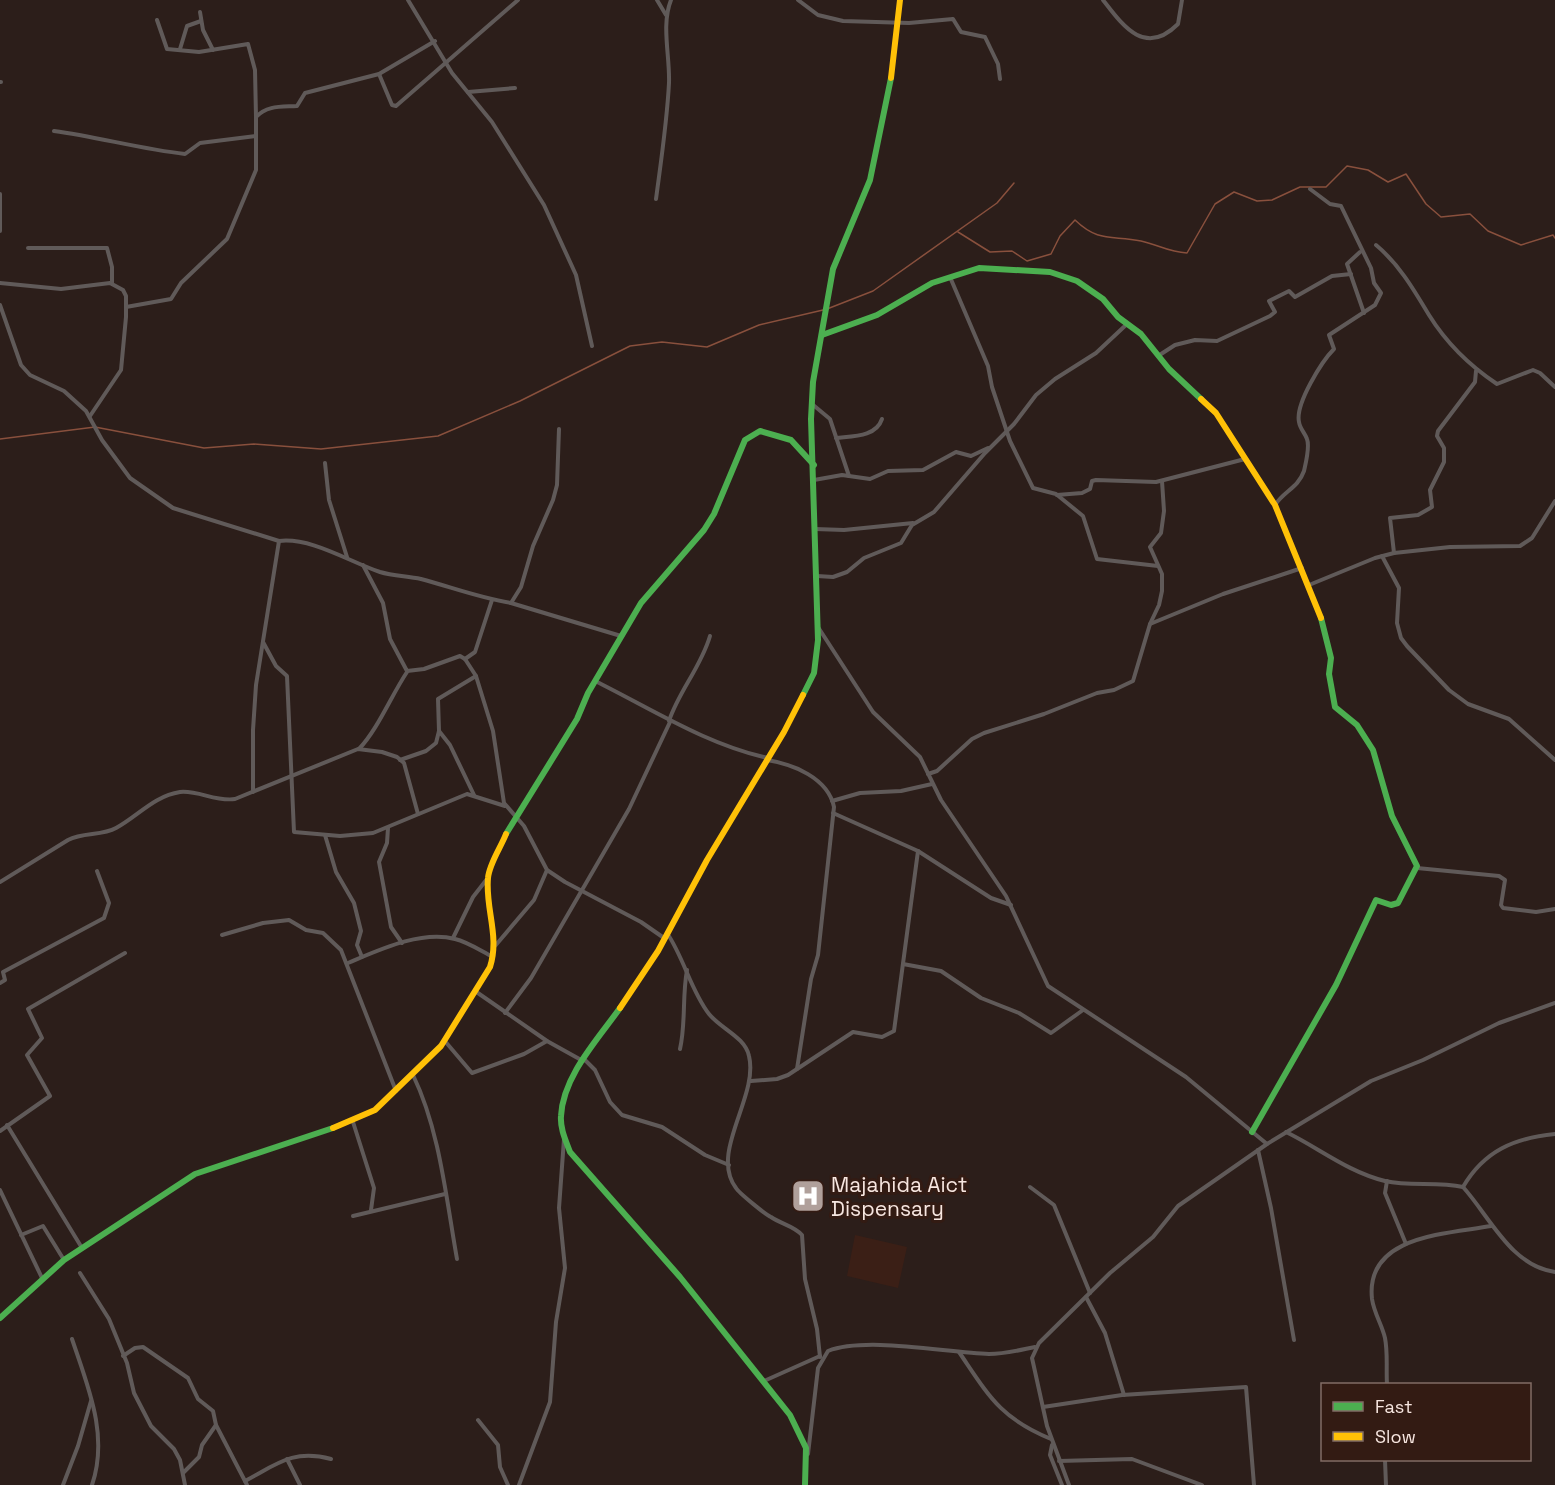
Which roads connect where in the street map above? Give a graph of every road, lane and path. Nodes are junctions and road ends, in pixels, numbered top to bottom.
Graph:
1 (408, 0) edge
2 (518, 0) edge
3 (657, 0) edge
4 (671, 0) edge
5 (798, 0) edge
6 (900, 0) edge
7 (1103, 0) edge
8 (1182, 0) edge
9 (200, 12) dead end
10 (666, 16) junction
11 (157, 20) dead end
12 (201, 21) junction
13 (898, 22) junction
14 (435, 41) junction
15 (180, 48) junction
16 (213, 50) junction
17 (447, 62) junction
18 (379, 74) junction
19 (1000, 79) dead end
20 (514, 88) dead end
21 (468, 92) junction
22 (256, 117) junction
23 (54, 131) dead end
24 (256, 136) junction
25 (1310, 189) dead end
26 (0, 194) edge
27 (656, 199) dead end
28 (0, 231) edge
29 (1376, 245) dead end
30 (28, 248) dead end
31 (1361, 251) junction
32 (1351, 274) junction
33 (950, 277) junction
34 (0, 283) edge
35 (112, 283) junction
36 (0, 304) edge
37 (126, 307) junction
38 (1364, 313) junction
39 (1128, 324) junction
40 (822, 335) junction
41 (592, 346) dead end
42 (1158, 356) junction
43 (1476, 370) junction
44 (1555, 387) edge
45 (812, 404) junction
46 (89, 416) junction
47 (882, 419) dead end
48 (559, 429) dead end
49 (1007, 432) junction
50 (836, 438) junction
51 (990, 448) junction
52 (1246, 459) junction
53 (325, 463) dead end
54 (814, 465) junction
55 (849, 477) junction
56 (814, 480) junction
57 (1162, 481) junction
58 (1057, 495) junction
59 (1555, 501) edge
60 (1275, 506) junction
61 (914, 523) junction
62 (815, 530) junction
63 (279, 541) junction
64 (1394, 553) junction
65 (1382, 556) junction
66 (347, 557) junction
67 (362, 564) junction
68 (1159, 567) junction
69 (1302, 568) junction
70 (817, 576) junction
71 (1309, 585) junction
72 (492, 600) junction
73 (511, 603) junction
74 (1150, 624) junction
75 (817, 627) junction
76 (621, 636) junction
77 (710, 636) dead end
78 (263, 642) junction
79 (465, 659) junction
80 (407, 671) junction
81 (476, 676) junction
82 (595, 681) junction
83 (670, 722) junction
84 (439, 731) junction
85 (358, 749) junction
86 (767, 759) junction
87 (400, 760) junction
88 (1555, 760) edge
89 (928, 774) junction
90 (292, 778) junction
91 (932, 784) junction
92 (253, 792) junction
93 (474, 795) junction
94 (832, 801) junction
95 (505, 806) junction
96 (833, 813) junction
97 (418, 814) junction
98 (517, 816) junction
99 (388, 827) junction
100 (325, 835) junction
101 (918, 851) junction
102 (1417, 868) junction
103 (547, 870) junction
104 (97, 871) dead end
105 (488, 877) junction
106 (0, 882) edge
107 (582, 891) junction
108 (1011, 905) junction
109 (1555, 909) edge
110 (222, 935) dead end
111 (666, 936) junction
112 (453, 938) junction
113 (402, 943) junction
114 (495, 946) junction
115 (125, 953) dead end
116 (362, 957) junction
117 (493, 957) junction
118 (348, 963) junction
119 (903, 964) junction
120 (687, 969) junction
121 (0, 983) edge
122 (475, 991) junction
123 (1555, 1003) edge
124 (1083, 1010) junction
125 (505, 1013) junction
126 (444, 1040) junction
127 (547, 1041) junction
128 (680, 1049) dead end
129 (583, 1060) junction
130 (797, 1070) junction
131 (413, 1075) junction
132 (752, 1081) junction
133 (396, 1091) junction
134 (353, 1122) junction
135 (7, 1125) junction
136 (0, 1131) edge
137 (1252, 1132) junction
138 (1286, 1132) junction
139 (1555, 1134) edge
140 (565, 1137) junction
141 (1268, 1144) junction
142 (1258, 1150) junction
143 (729, 1165) junction
144 (1386, 1181) junction
145 (1030, 1187) dead end
146 (1463, 1187) junction
147 (0, 1190) edge
148 (445, 1194) junction
149 (370, 1211) junction
150 (352, 1216) dead end
151 (1491, 1226) junction
152 (21, 1235) junction
153 (1406, 1244) junction
154 (82, 1248) junction
155 (457, 1259) dead end
156 (64, 1260) junction
157 (1555, 1272) edge
158 (80, 1274) dead end
159 (42, 1278) junction
160 (1088, 1295) junction
161 (0, 1318) edge
162 (72, 1339) dead end
163 (1294, 1340) dead end
164 (1035, 1347) junction
165 (959, 1352) junction
166 (123, 1356) junction
167 (822, 1356) junction
168 (764, 1381) junction
169 (1387, 1383) edge
170 (1124, 1395) junction
171 (91, 1400) junction
172 (1043, 1407) junction
173 (478, 1420) dead end
174 (216, 1425) junction
175 (1052, 1441) junction
176 (808, 1455) junction
177 (286, 1459) junction
178 (331, 1459) dead end
179 (1059, 1461) junction
180 (1385, 1461) edge
181 (183, 1473) junction
182 (246, 1483) edge
183 (63, 1485) edge
184 (92, 1485) edge
185 (185, 1485) edge
186 (300, 1485) edge
187 (508, 1485) edge
188 (519, 1485) edge
189 (805, 1485) edge
190 (1062, 1485) edge
191 (1069, 1485) edge
192 (1202, 1485) edge
193 (1254, 1485) edge
194 (1386, 1485) edge

1 - 14 street
2 - 17 street
3 - 10 street
4 - 10 street
5 - 13 street
6 - 13 street
7 - 8 street
9 - 12 street
10 - 27 street
11 - 15 street
12 - 15 street
12 - 16 street
13 - 19 street
13 - 40 street
14 - 17 street
14 - 18 street
15 - 16 street
16 - 22 street
17 - 18 street
17 - 21 street
18 - 22 street
20 - 21 street
21 - 41 street
22 - 24 street
23 - 24 street
24 - 37 street
25 - 31 street
26 - 28 street
29 - 43 street
30 - 35 street
31 - 32 street
31 - 38 street
32 - 38 street
32 - 42 street
33 - 39 street
33 - 40 street
33 - 49 street
34 - 35 street
35 - 37 street
36 - 46 street
37 - 46 street
38 - 60 street
39 - 42 street
39 - 49 street
40 - 45 street
42 - 52 street
43 - 44 street
43 - 64 street
45 - 50 street
45 - 54 street
46 - 63 street
47 - 50 street
48 - 73 street
49 - 51 street
49 - 58 street
50 - 55 street
51 - 55 street
51 - 61 street
52 - 57 street
52 - 60 street
53 - 66 street
54 - 56 street
54 - 76 street
55 - 56 street
56 - 62 street
57 - 58 street
57 - 68 street
58 - 68 street
59 - 64 street
60 - 69 street
61 - 62 street
61 - 70 street
62 - 70 street
63 - 66 street
63 - 78 street
64 - 65 street
65 - 71 street
65 - 88 street
66 - 67 street
67 - 72 street
67 - 80 street
68 - 74 street
69 - 71 street
69 - 74 street
70 - 75 street
71 - 102 street
72 - 73 street
72 - 79 street
73 - 76 street
74 - 89 street
75 - 86 street
75 - 89 street
76 - 82 street
77 - 83 street
78 - 90 street
78 - 92 street
79 - 80 street
79 - 81 street
80 - 85 street
81 - 84 street
81 - 95 street
82 - 83 street
82 - 98 street
83 - 86 street
83 - 107 street
84 - 87 street
84 - 93 street
85 - 87 street
85 - 90 street
86 - 94 street
86 - 111 street
87 - 97 street
89 - 91 street
90 - 92 street
90 - 100 street
91 - 94 street
91 - 108 street
92 - 106 street
93 - 95 street
93 - 97 street
94 - 96 street
95 - 98 street
96 - 101 street
96 - 130 street
97 - 99 street
98 - 103 street
98 - 105 street
99 - 100 street
99 - 113 street
100 - 116 street
101 - 108 street
101 - 119 street
102 - 109 street
102 - 137 street
103 - 107 street
103 - 114 street
104 - 121 street
105 - 112 street
105 - 114 street
107 - 111 street
107 - 125 street
108 - 124 street
110 - 118 street
111 - 120 street
111 - 129 street
112 - 113 street
112 - 117 street
113 - 116 street
114 - 117 street
115 - 135 street
116 - 118 street
117 - 122 street
118 - 133 street
119 - 124 street
119 - 130 street
120 - 128 street
120 - 132 street
122 - 125 street
122 - 126 street
123 - 138 street
124 - 137 street
125 - 127 street
126 - 127 street
126 - 131 street
127 - 129 street
129 - 140 street
129 - 143 street
130 - 132 street
131 - 133 street
131 - 148 street
132 - 143 street
133 - 134 street
134 - 149 street
134 - 154 street
135 - 136 street
135 - 154 street
137 - 141 street
138 - 141 street
138 - 144 street
139 - 146 street
140 - 168 street
140 - 188 street
141 - 142 street
142 - 160 street
142 - 163 street
143 - 167 street
144 - 146 street
144 - 153 street
145 - 160 street
146 - 151 street
147 - 152 street
148 - 149 street
148 - 155 street
149 - 150 street
151 - 153 street
151 - 157 street
152 - 156 street
152 - 159 street
153 - 169 street
154 - 156 street
156 - 159 street
158 - 166 street
159 - 161 street
160 - 164 street
160 - 170 street
162 - 171 street
164 - 165 street
164 - 172 street
165 - 167 street
165 - 175 street
166 - 174 street
166 - 181 street
167 - 168 street
167 - 176 street
168 - 176 street
170 - 172 street
170 - 193 street
171 - 183 street
171 - 184 street
172 - 175 street
173 - 187 street
174 - 181 street
174 - 182 street
175 - 179 street
175 - 190 street
176 - 189 street
177 - 178 street
177 - 182 street
177 - 186 street
179 - 191 street
179 - 192 street
180 - 194 street
181 - 185 street

